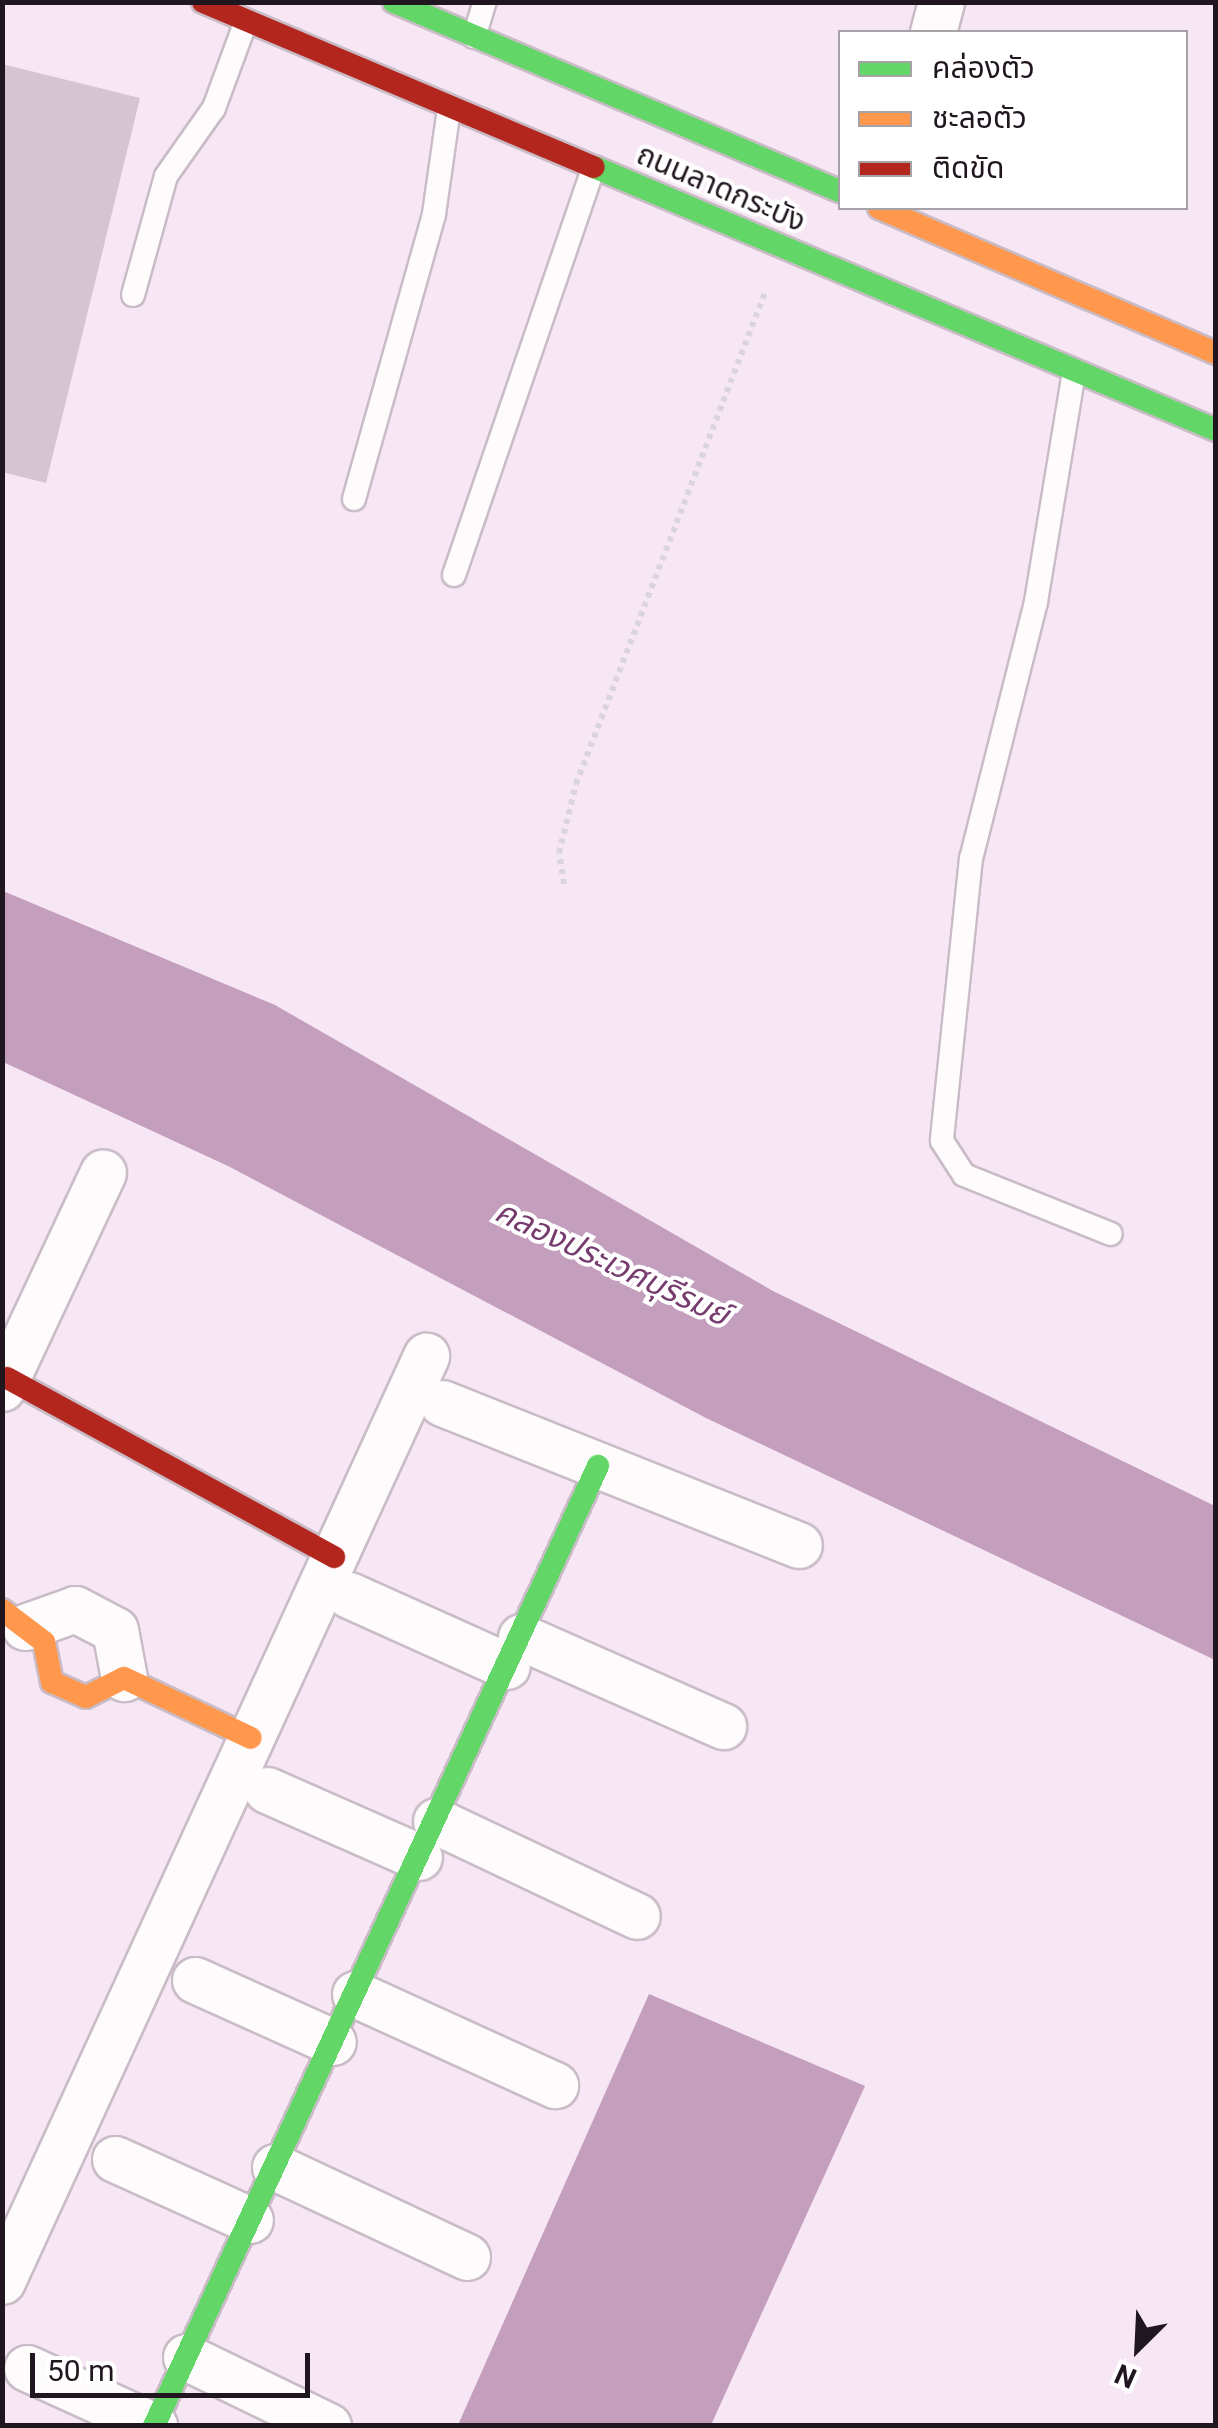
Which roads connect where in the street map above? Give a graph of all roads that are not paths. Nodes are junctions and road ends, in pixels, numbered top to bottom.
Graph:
1 (203, 2) edge
2 (394, 2) edge
3 (485, 2) edge
4 (941, 2) edge
5 (246, 21) junction
6 (934, 30) edge
7 (474, 37) junction
8 (450, 108) junction
9 (594, 167) junction
10 (838, 190) edge
11 (887, 210) edge
12 (133, 295) dead end
13 (1216, 353) edge
14 (1074, 372) junction
15 (1216, 430) edge
16 (354, 499) dead end
17 (454, 576) dead end
18 (103, 1172) dead end
19 (1111, 1234) dead end
20 (426, 1356) dead end
21 (5, 1383) edge
22 (442, 1403) dead end
23 (598, 1466) junction
24 (798, 1546) dead end
25 (342, 1576) junction
26 (14, 1619) edge
27 (514, 1651) junction
28 (124, 1678) junction
29 (723, 1726) dead end
30 (251, 1738) junction
31 (268, 1790) dead end
32 (427, 1839) junction
33 (637, 1916) dead end
34 (195, 1980) dead end
35 (355, 1994) junction
36 (333, 2042) junction
37 (556, 2086) dead end
38 (115, 2159) dead end
39 (275, 2168) junction
40 (250, 2220) junction
41 (467, 2257) dead end
42 (2, 2281) edge
43 (186, 2357) junction
44 (27, 2368) dead end
45 (154, 2426) edge
46 (328, 2426) edge

1 - 5 main road, ถนนลาดกระบัง
2 - 7 main road, ถนนลาดกระบัง
3 - 7 lane
4 - 6 street
5 - 8 main road, ถนนลาดกระบัง
5 - 12 lane
7 - 10 main road, ถนนลาดกระบัง
8 - 9 main road, ถนนลาดกระบัง
8 - 16 lane
9 - 14 main road, ถนนลาดกระบัง
9 - 17 lane
11 - 13 main road
14 - 15 main road, ถนนลาดกระบัง
14 - 19 lane
18 - 21 street
20 - 25 street
21 - 25 main road
22 - 23 street
23 - 24 street
23 - 27 main road
25 - 27 street
25 - 30 street
26 - 28 street
26 - 28 main road
27 - 29 street
27 - 32 main road
28 - 30 main road
30 - 42 street
31 - 32 street
32 - 33 street
32 - 35 main road
34 - 36 street
35 - 36 main road
35 - 37 street
36 - 39 main road
38 - 40 street
39 - 40 main road
39 - 41 street
40 - 43 main road
43 - 45 main road
43 - 46 street
44 - 45 street

